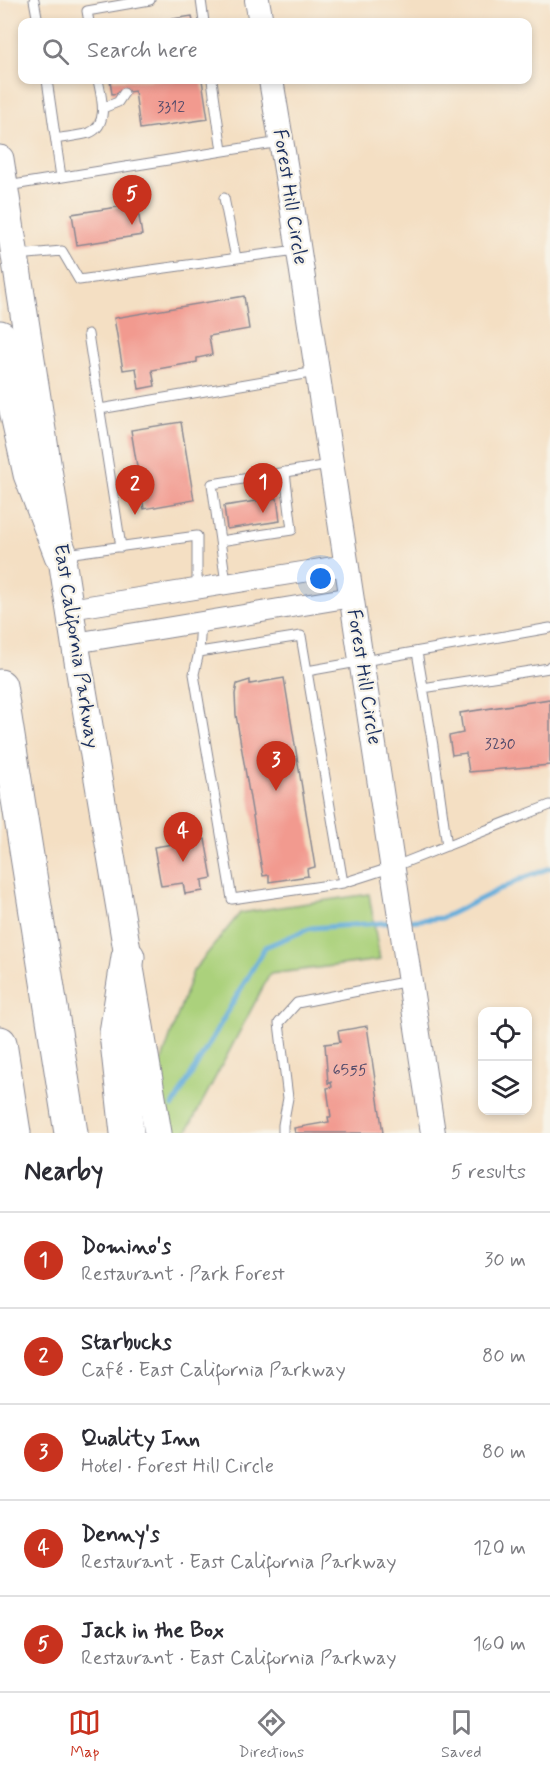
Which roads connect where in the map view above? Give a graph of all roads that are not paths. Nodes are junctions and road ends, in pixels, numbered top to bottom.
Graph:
1 (34, 0) edge
2 (86, 0) edge
3 (150, 0) edge
4 (201, 0) edge
5 (257, 0) edge
6 (87, 11) junction
7 (37, 18) edge
8 (88, 18) edge
9 (203, 18) edge
10 (260, 18) edge
11 (47, 84) edge
12 (99, 84) edge
13 (213, 84) edge
14 (272, 84) edge
15 (124, 93) dead end
16 (103, 108) junction
17 (56, 139) junction
18 (281, 142) junction
19 (222, 151) junction
20 (0, 159) edge
21 (61, 177) junction
22 (4, 186) junction
23 (224, 198) dead end
24 (298, 249) junction
25 (15, 255) junction
26 (236, 258) junction
27 (88, 334) dead end
28 (0, 337) edge
29 (317, 372) junction
30 (100, 409) junction
31 (331, 464) junction
32 (285, 472) junction
33 (220, 541) junction
34 (121, 547) junction
35 (61, 555) junction
36 (346, 565) junction
37 (226, 584) junction
38 (197, 588) junction
39 (352, 597) junction
40 (70, 609) junction
41 (201, 622) junction
42 (550, 628) edge
43 (75, 643) junction
44 (200, 652) junction
45 (417, 652) junction
46 (361, 662) junction
47 (550, 666) edge
48 (307, 671) junction
49 (0, 686) edge
50 (423, 688) junction
51 (550, 805) edge
52 (447, 846) junction
53 (393, 867) junction
54 (343, 883) junction
55 (128, 957) junction
56 (410, 981) junction
57 (0, 1043) edge
58 (14, 1133) edge
59 (71, 1133) edge
60 (127, 1133) edge
61 (158, 1133) edge
62 (283, 1133) edge
63 (433, 1133) edge

1 - 7 lane
2 - 6 lane
3 - 6 lane
4 - 9 lane
5 - 10 street
6 - 8 lane
11 - 17 lane
12 - 16 lane
13 - 19 lane
14 - 18 street, Forest Hill Circle
15 - 16 lane
16 - 17 lane
17 - 21 lane
18 - 19 lane
18 - 24 street, Forest Hill Circle
19 - 21 lane
20 - 22 main road, East California Parkway
21 - 22 lane
22 - 25 main road, East California Parkway
23 - 26 lane
24 - 26 lane
24 - 29 street, Forest Hill Circle
25 - 26 lane
25 - 35 main road, East California Parkway
27 - 30 lane
28 - 35 highway
29 - 30 lane
29 - 31 street, Forest Hill Circle
30 - 34 lane
31 - 32 lane
31 - 36 street, Forest Hill Circle
32 - 33 lane
32 - 33 lane
33 - 37 lane
34 - 35 lane
34 - 38 lane
35 - 40 main road, East California Parkway
36 - 37 street
36 - 39 street, Forest Hill Circle
37 - 38 street
38 - 40 street
38 - 41 street
39 - 41 street
39 - 46 street, Forest Hill Circle
40 - 43 main road, East California Parkway
41 - 43 street
41 - 44 lane
42 - 45 lane
43 - 55 main road, East California Parkway
44 - 48 lane
44 - 54 lane
45 - 46 lane
45 - 50 lane
46 - 48 lane
46 - 53 street, Forest Hill Circle
47 - 50 lane
48 - 54 lane
49 - 59 highway
50 - 52 lane
51 - 52 lane
52 - 53 lane
53 - 54 lane
53 - 56 street, Forest Hill Circle
55 - 60 highway
55 - 61 main road, East California Parkway
56 - 62 lane
56 - 63 street, Forest Hill Circle
57 - 58 highway

